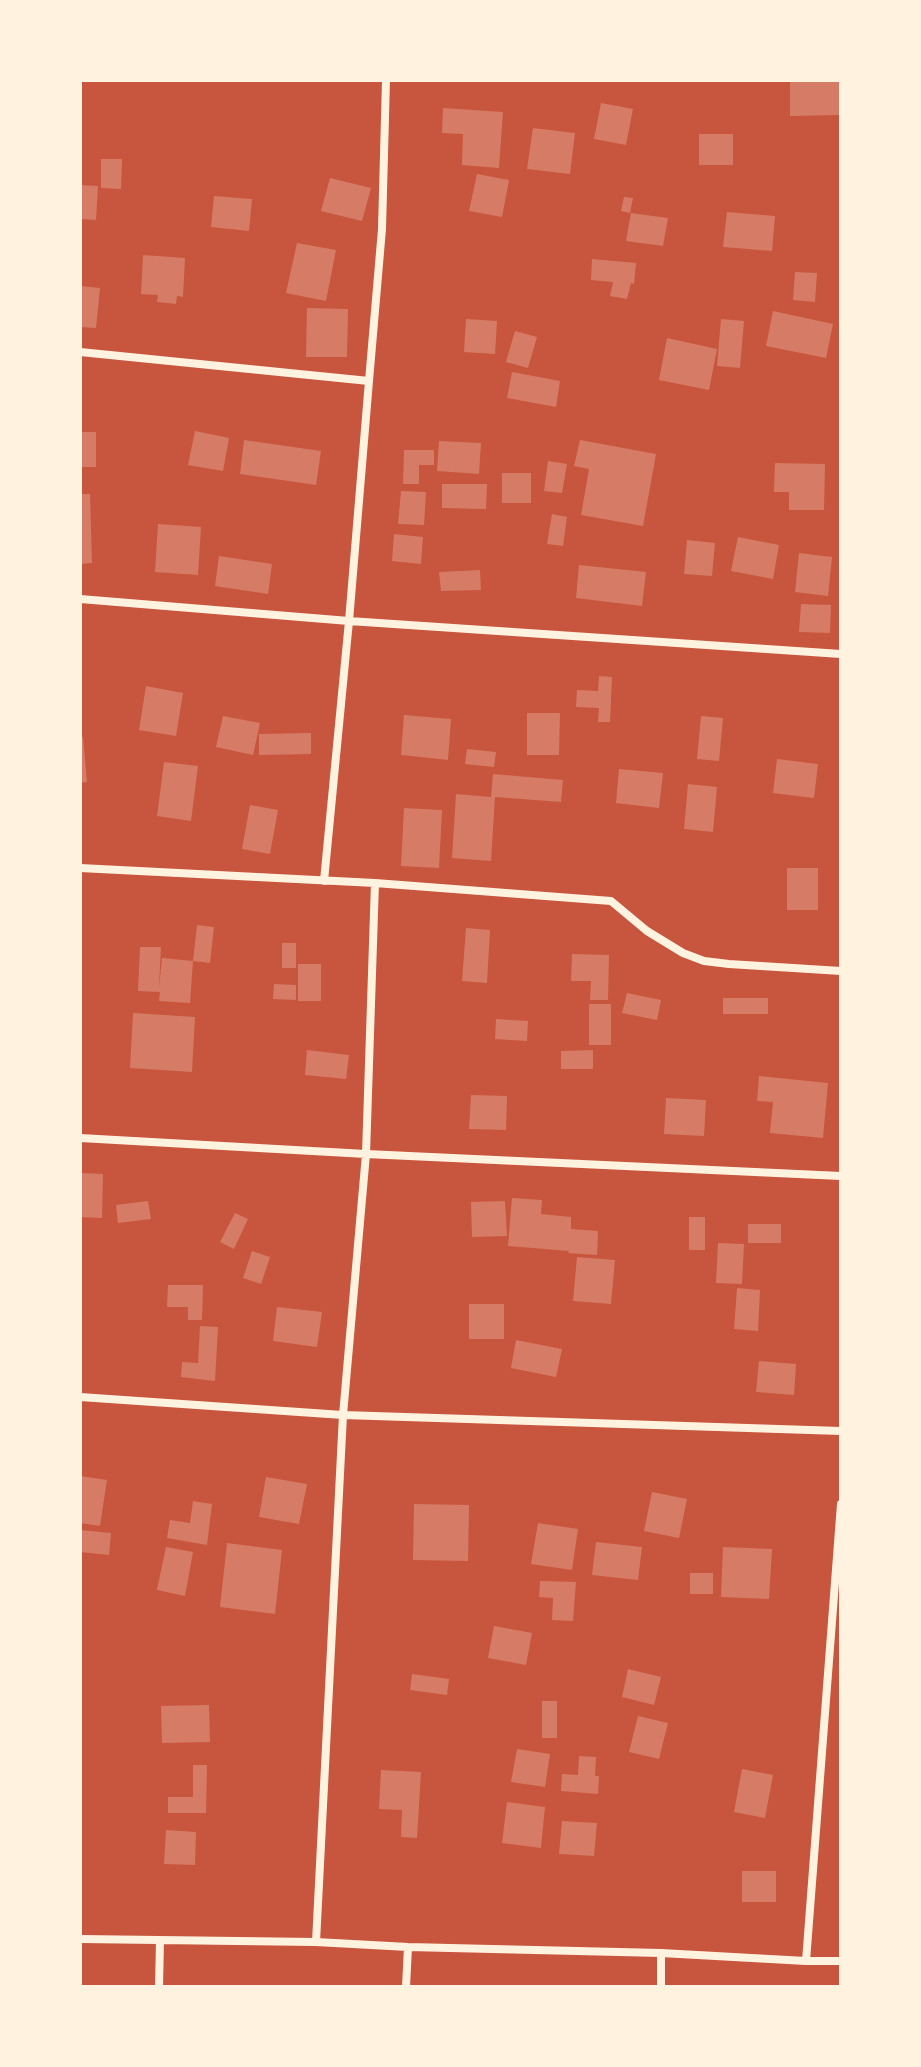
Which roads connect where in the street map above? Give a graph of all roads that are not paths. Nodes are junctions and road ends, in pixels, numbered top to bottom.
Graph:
1 (386, 80) edge
2 (80, 352) edge
3 (369, 381) junction
4 (80, 599) edge
5 (349, 621) junction
6 (841, 654) edge
7 (80, 868) edge
8 (324, 881) junction
9 (375, 883) junction
10 (841, 971) edge
11 (80, 1138) edge
12 (366, 1154) junction
13 (841, 1176) edge
14 (80, 1397) edge
15 (343, 1415) junction
16 (841, 1431) edge
17 (841, 1504) edge
18 (80, 1939) edge
19 (160, 1941) junction
20 (316, 1942) junction
21 (408, 1947) junction
22 (661, 1953) junction
23 (806, 1961) junction
24 (841, 1961) edge
25 (159, 1987) edge
26 (406, 1987) edge
27 (661, 1987) edge

1 - 3 street
2 - 3 street
3 - 5 street
4 - 5 street
5 - 6 street
5 - 8 street
7 - 8 street
8 - 9 street
9 - 10 street
9 - 12 street
11 - 12 street
12 - 13 street
12 - 15 street
14 - 15 street
15 - 16 street
15 - 20 street
17 - 23 street
18 - 19 street
19 - 20 street
19 - 25 street
20 - 21 street
21 - 22 street
21 - 26 street
22 - 23 street
22 - 27 street
23 - 24 street

